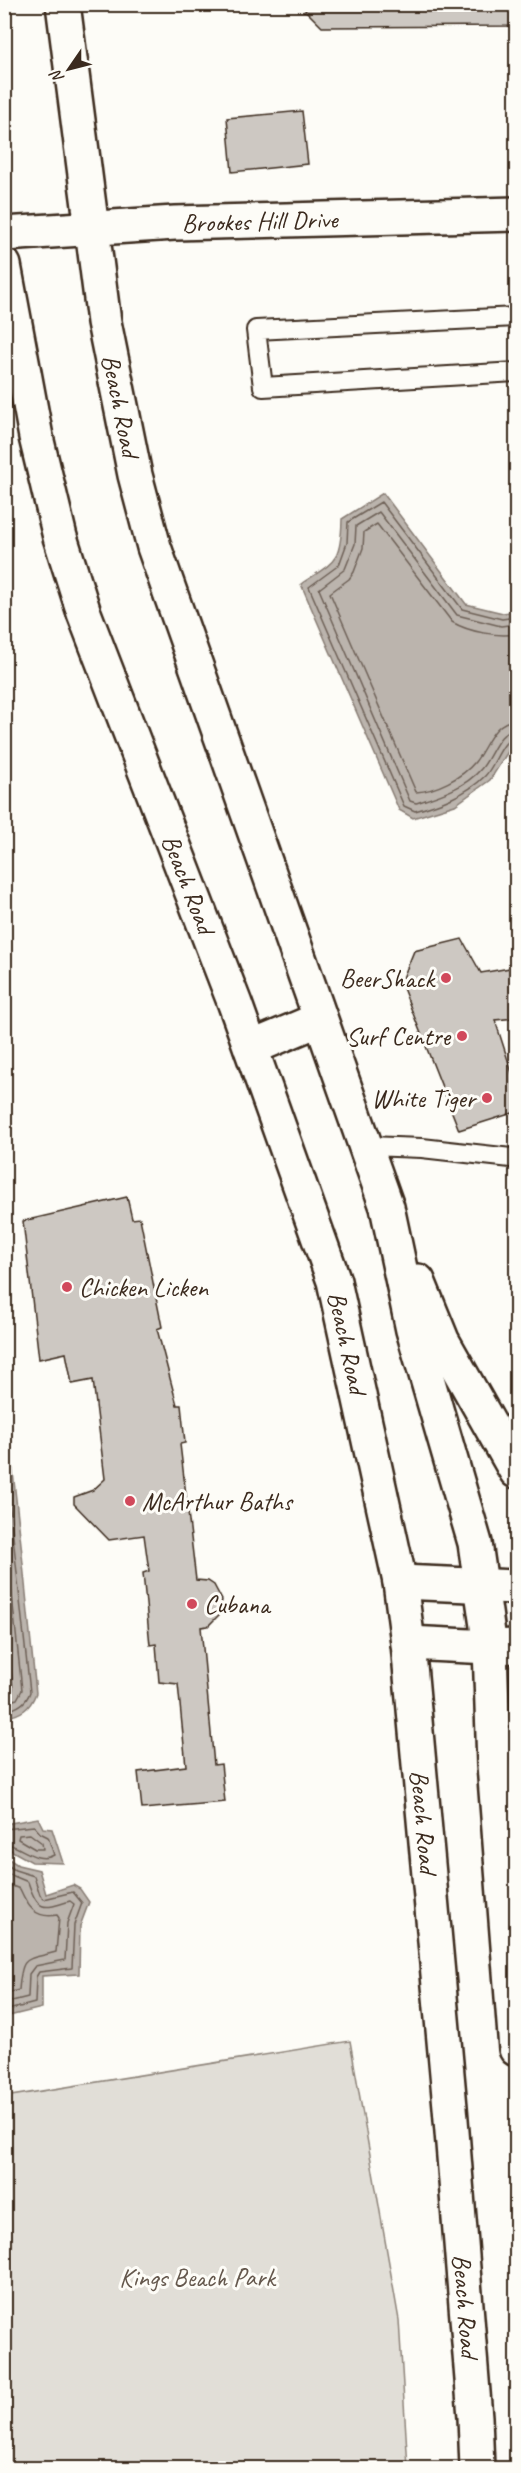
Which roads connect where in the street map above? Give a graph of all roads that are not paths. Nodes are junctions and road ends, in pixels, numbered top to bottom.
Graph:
1 (63, 4) edge
2 (516, 214) edge
3 (92, 229) junction
4 (4, 234) edge
5 (4, 265) edge
6 (516, 317) edge
7 (516, 372) edge
8 (320, 1019) junction
9 (251, 1048) junction
10 (368, 1146) junction
11 (512, 1158) dead end
12 (387, 1207) junction
13 (516, 1471) edge
14 (400, 1582) junction
15 (481, 1586) junction
16 (516, 1587) edge
17 (408, 1643) junction
18 (503, 1647) edge
19 (516, 2049) edge
20 (477, 2469) edge

1 - 3 main road, Beach Road
2 - 3 main road, Brookes Hill Drive
3 - 4 main road, Brookes Hill Drive
3 - 8 main road, Beach Road
5 - 9 main road, Beach Road
6 - 7 lane
8 - 9 main road
8 - 10 main road, Beach Road
9 - 14 main road, Beach Road
10 - 11 lane
10 - 12 main road, Beach Road
12 - 13 main road
12 - 15 main road, Beach Road
14 - 15 main road
14 - 17 main road, Beach Road
15 - 16 main road
15 - 18 main road, Beach Road
17 - 18 main road
17 - 20 main road, Beach Road
18 - 19 main road, Beach Road

